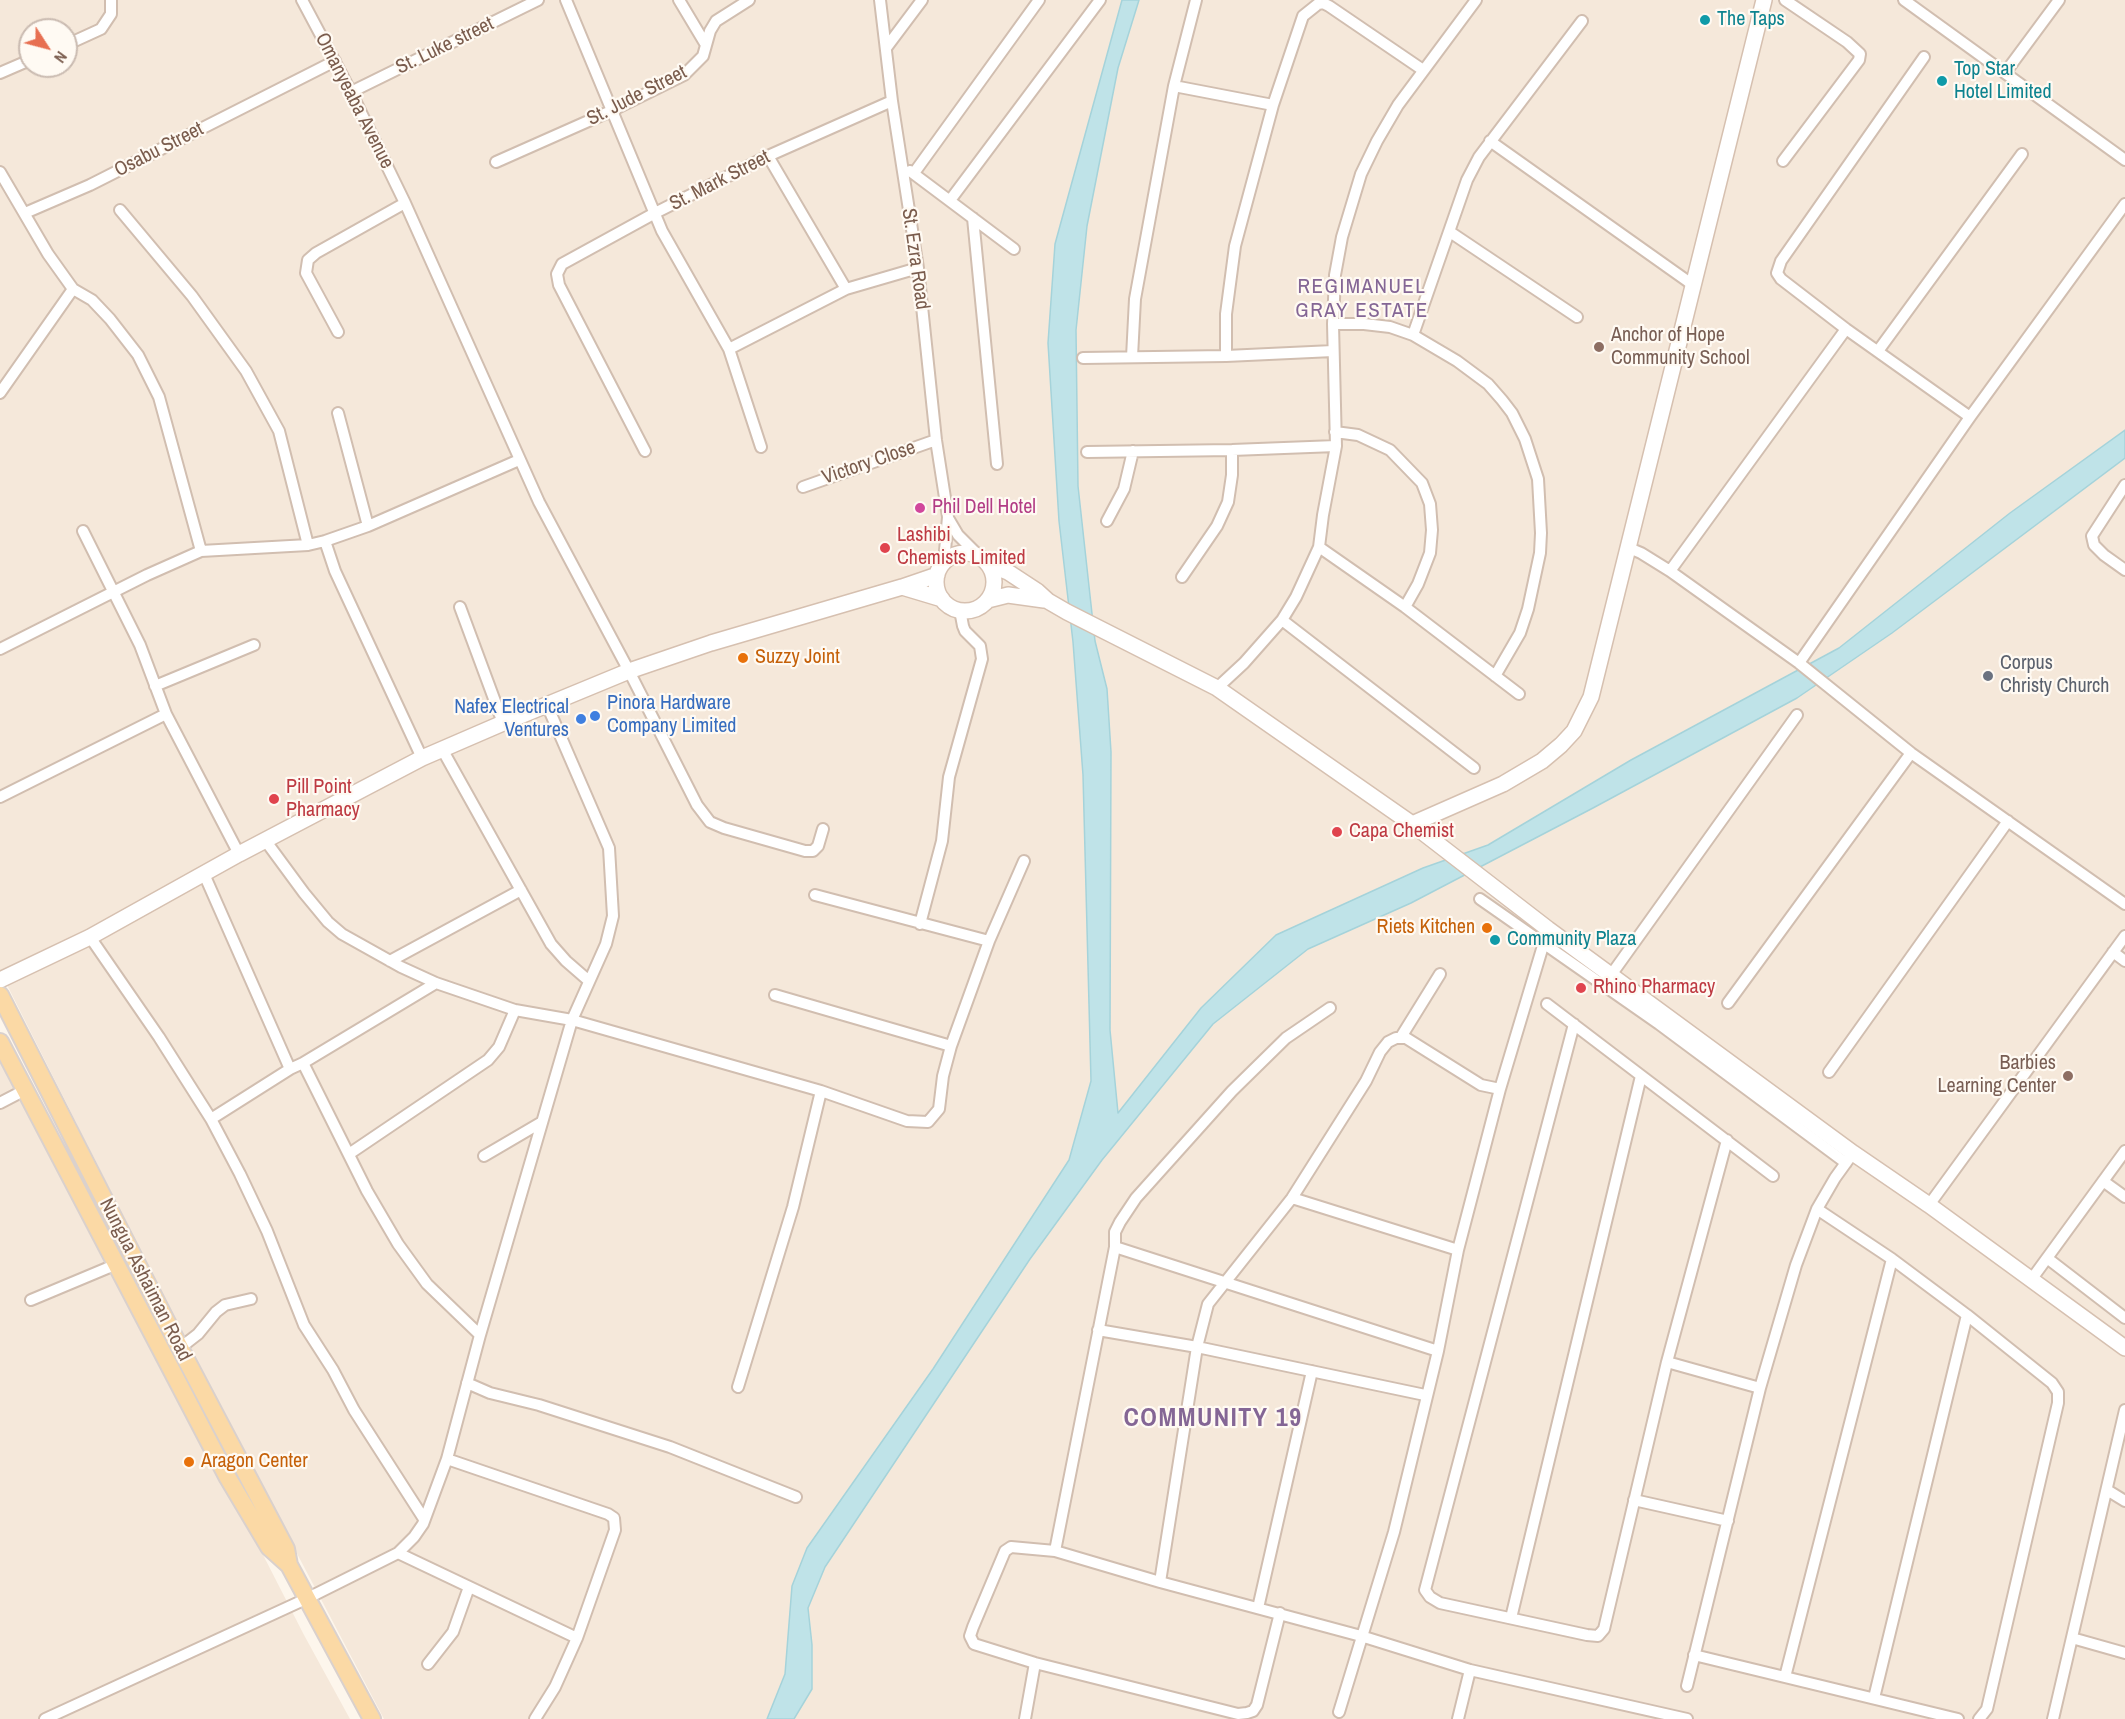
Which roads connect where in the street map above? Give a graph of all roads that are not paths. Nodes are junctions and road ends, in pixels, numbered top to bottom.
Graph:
1 (111, 0) edge
2 (302, 0) edge
3 (538, 0) edge
4 (566, 0) edge
5 (679, 0) edge
6 (749, 0) edge
7 (880, 0) edge
8 (922, 0) edge
9 (1039, 0) edge
10 (1100, 0) edge
11 (1196, 0) edge
12 (1476, 0) edge
13 (1764, 0) edge
14 (1785, 0) edge
15 (1906, 0) edge
16 (2059, 0) edge
17 (1582, 21) dead end
18 (78, 40) edge
19 (706, 45) junction
20 (886, 48) junction
21 (1924, 57) dead end
22 (335, 61) junction
23 (18, 65) edge
24 (1423, 70) junction
25 (0, 73) edge
26 (2005, 73) junction
27 (1174, 86) junction
28 (351, 92) junction
29 (892, 101) junction
30 (1273, 105) junction
31 (611, 111) junction
32 (1491, 141) junction
33 (2022, 154) dead end
34 (768, 156) junction
35 (2125, 160) edge
36 (1783, 161) dead end
37 (496, 162) dead end
38 (902, 166) junction
39 (0, 172) edge
40 (914, 173) junction
41 (951, 199) junction
42 (405, 203) junction
43 (2125, 204) edge
44 (120, 210) dead end
45 (25, 213) junction
46 (655, 213) junction
47 (973, 218) junction
48 (1450, 231) junction
49 (1014, 249) dead end
50 (918, 268) junction
51 (1694, 285) junction
52 (73, 289) junction
53 (846, 289) junction
54 (1577, 317) dead end
55 (1333, 324) junction
56 (1846, 328) junction
57 (338, 332) dead end
58 (1413, 335) junction
59 (729, 349) junction
60 (1333, 351) junction
61 (1878, 351) junction
62 (1226, 356) junction
63 (1132, 357) junction
64 (1083, 358) dead end
65 (0, 393) edge
66 (338, 413) dead end
67 (1970, 417) junction
68 (1335, 432) junction
69 (936, 440) junction
70 (1336, 446) junction
71 (761, 447) dead end
72 (1232, 450) junction
73 (645, 451) dead end
74 (1133, 451) junction
75 (1087, 452) dead end
76 (519, 460) junction
77 (997, 464) dead end
78 (2125, 485) edge
79 (803, 486) dead end
80 (948, 518) junction
81 (1107, 521) dead end
82 (368, 526) junction
83 (83, 531) dead end
84 (325, 541) junction
85 (308, 545) junction
86 (1319, 547) junction
87 (1629, 548) junction
88 (201, 551) junction
89 (983, 560) junction
90 (940, 568) junction
91 (2125, 570) edge
92 (1670, 571) junction
93 (1182, 577) dead end
94 (902, 587) junction
95 (115, 591) junction
96 (942, 599) junction
97 (988, 600) junction
98 (1048, 601) junction
99 (460, 607) dead end
100 (1406, 607) junction
101 (960, 610) junction
102 (1282, 620) junction
103 (254, 645) dead end
104 (0, 648) edge
105 (1800, 664) junction
106 (629, 671) junction
107 (1495, 676) junction
108 (155, 686) junction
109 (1217, 688) junction
110 (1519, 694) dead end
111 (547, 705) junction
112 (166, 714) junction
113 (1797, 715) dead end
114 (503, 723) junction
115 (442, 749) junction
116 (1911, 753) junction
117 (422, 758) junction
118 (1474, 768) dead end
119 (0, 797) edge
120 (2008, 821) junction
121 (1412, 824) junction
122 (823, 829) dead end
123 (265, 840) junction
124 (239, 854) junction
125 (1024, 861) dead end
126 (204, 874) junction
127 (521, 890) junction
128 (815, 895) dead end
129 (1480, 899) dead end
130 (2125, 904) edge
131 (920, 924) junction
132 (1546, 936) junction
133 (2125, 936) edge
134 (90, 937) junction
135 (989, 941) junction
136 (2113, 952) junction
137 (390, 961) junction
138 (2125, 961) edge
139 (1440, 974) dead end
140 (1611, 975) junction
141 (0, 980) edge
142 (589, 981) junction
143 (436, 983) junction
144 (0, 995) edge
145 (775, 995) dead end
146 (1728, 1003) dead end
147 (1547, 1004) dead end
148 (1330, 1008) dead end
149 (515, 1010) junction
150 (572, 1020) junction
151 (1574, 1024) junction
152 (1401, 1037) junction
153 (0, 1042) edge
154 (951, 1046) junction
155 (303, 1063) junction
156 (290, 1069) junction
157 (1828, 1072) dead end
158 (1641, 1076) junction
159 (1500, 1089) junction
160 (25, 1090) junction
161 (821, 1091) junction
162 (0, 1103) edge
163 (211, 1119) junction
164 (542, 1122) junction
165 (1727, 1140) junction
166 (2125, 1151) edge
167 (348, 1154) junction
168 (484, 1156) dead end
169 (1850, 1158) junction
170 (1773, 1176) dead end
171 (2103, 1181) junction
172 (2125, 1197) edge
173 (1292, 1198) junction
174 (1929, 1205) junction
175 (1817, 1209) junction
176 (1115, 1247) junction
177 (1458, 1250) junction
178 (2047, 1258) junction
179 (1892, 1259) junction
180 (117, 1263) junction
181 (2031, 1280) junction
182 (1227, 1282) junction
183 (31, 1299) dead end
184 (251, 1299) dead end
185 (1967, 1316) junction
186 (2125, 1318) edge
187 (1098, 1329) junction
188 (480, 1335) junction
189 (1197, 1347) junction
190 (180, 1348) junction
191 (2125, 1348) edge
192 (1438, 1350) junction
193 (1667, 1362) junction
194 (1312, 1371) junction
195 (467, 1383) junction
196 (738, 1386) dead end
197 (1760, 1388) junction
198 (1425, 1395) junction
199 (2125, 1410) edge
200 (447, 1459) junction
201 (2107, 1490) junction
202 (796, 1497) dead end
203 (1634, 1500) junction
204 (2125, 1501) edge
205 (424, 1520) junction
206 (1728, 1521) junction
207 (276, 1544) junction
208 (1055, 1551) junction
209 (398, 1553) junction
210 (1160, 1582) junction
211 (470, 1587) junction
212 (308, 1598) junction
213 (1258, 1608) junction
214 (1280, 1613) junction
215 (1511, 1618) junction
216 (1361, 1636) junction
217 (577, 1638) junction
218 (2072, 1638) junction
219 (2125, 1653) edge
220 (1694, 1655) junction
221 (1035, 1663) junction
222 (428, 1664) dead end
223 (1470, 1670) junction
224 (1785, 1677) junction
225 (1687, 1686) dead end
226 (1874, 1698) junction
227 (1339, 1712) dead end
228 (1674, 1718) edge
229 (45, 1719) edge
230 (372, 1719) edge
231 (535, 1719) edge
232 (1025, 1719) edge
233 (1458, 1719) edge
234 (1687, 1719) edge
235 (1958, 1719) edge
236 (1979, 1719) edge
237 (2053, 1719) edge

1 - 18 street
2 - 22 street, Omanyeaba Avenue
3 - 28 street, St. Luke street
4 - 31 street
5 - 19 street
6 - 19 street, St. Jude Street
7 - 20 street, St. Ezra Road
8 - 20 street
9 - 40 street
10 - 41 street
11 - 27 street
12 - 24 street
13 - 51 street
14 - 36 street
15 - 26 street
16 - 26 street
17 - 32 street
19 - 31 street, St. Jude Street
20 - 29 street, St. Ezra Road
21 - 56 street
22 - 28 street, Omanyeaba Avenue
22 - 45 street, Osabu Street
23 - 25 street
24 - 30 street
24 - 55 street
26 - 35 street
27 - 30 street
27 - 63 street
28 - 42 street, Omanyeaba Avenue
29 - 34 street, St. Mark Street
29 - 38 street, St. Ezra Road
30 - 62 street
31 - 37 street, St. Jude Street
31 - 46 street
32 - 48 street
32 - 51 street
33 - 61 street
34 - 46 street, St. Mark Street
34 - 53 street
38 - 40 street
38 - 50 street, St. Ezra Road
39 - 45 street
40 - 41 street
41 - 47 street
42 - 57 street
42 - 76 street, Omanyeaba Avenue
43 - 67 street
44 - 85 street
45 - 52 street
46 - 59 street
46 - 73 street, St. Mark Street
47 - 49 street
47 - 77 street
48 - 54 street
48 - 58 street
50 - 53 street
50 - 69 street, St. Ezra Road
51 - 87 street
52 - 65 street
52 - 88 street
53 - 59 street
55 - 58 street
55 - 60 street
56 - 61 street
56 - 92 street
58 - 107 street
59 - 71 street
60 - 62 street
60 - 68 street
61 - 67 street
62 - 63 street
63 - 64 street
66 - 82 street
67 - 105 street
68 - 70 street
68 - 100 street
69 - 79 street, Victory Close
69 - 80 street, St. Ezra Road
70 - 72 street
70 - 86 street
72 - 74 street
72 - 93 street
74 - 75 street
74 - 81 street
76 - 82 street
76 - 106 street, Omanyeaba Avenue
78 - 91 street
80 - 89 street
80 - 90 street
82 - 84 street
83 - 95 street
84 - 85 street
84 - 117 street
85 - 88 street
86 - 100 street
86 - 102 street
87 - 92 street
87 - 121 street
88 - 95 street
89 - 90 street
89 - 97 street
89 - 98 street
90 - 94 street
90 - 96 street
92 - 105 street
94 - 96 street
94 - 106 street
95 - 104 street
95 - 108 street
96 - 101 street
97 - 98 street
97 - 101 street
98 - 109 street
99 - 114 street
100 - 107 street
101 - 131 street
102 - 109 street
102 - 118 street
103 - 108 street
105 - 116 street
106 - 111 street
106 - 122 street, Omanyeaba Avenue
107 - 110 street
108 - 112 street
109 - 121 street
111 - 114 street
111 - 142 street
112 - 119 street
112 - 124 street
113 - 140 street
114 - 115 street
115 - 117 street
115 - 127 street
116 - 120 street
116 - 146 street
117 - 123 street
120 - 130 street
120 - 157 street
121 - 132 street
123 - 124 street
123 - 137 street
124 - 126 street
125 - 135 street
126 - 134 street
126 - 156 street
127 - 137 street
127 - 142 street
128 - 131 street
129 - 132 street
131 - 135 street
132 - 140 street
132 - 159 street
132 - 169 street
133 - 136 street
134 - 141 street
134 - 163 street
135 - 154 street
136 - 138 street
136 - 174 street
137 - 143 street
139 - 152 street
140 - 169 street
142 - 150 street
143 - 149 street
143 - 155 street
144 - 190 main road, Nungua Ashaiman Road
145 - 154 street
147 - 151 street
148 - 176 street
149 - 150 street
149 - 167 street
150 - 161 street
150 - 164 street
151 - 158 street
151 - 215 street
152 - 159 street
152 - 173 street
153 - 160 main road, Nungua Ashaiman Road
154 - 161 street
155 - 156 street
155 - 167 street
156 - 163 street
158 - 165 street
158 - 215 street
159 - 177 street
160 - 162 street
160 - 180 main road, Nungua Ashaiman Road
161 - 196 street
163 - 205 street
164 - 168 street
164 - 188 street
165 - 170 street
165 - 193 street
166 - 171 street
167 - 188 street
169 - 174 street
169 - 175 street
171 - 172 street
171 - 178 street
173 - 177 street
173 - 182 street
174 - 181 street
175 - 179 street
175 - 197 street
176 - 182 street
176 - 187 street
177 - 192 street
178 - 181 street
178 - 186 street
179 - 185 street
179 - 224 street
180 - 183 street
180 - 207 main road, Nungua Ashaiman Road
181 - 191 street
182 - 189 street
182 - 192 street
184 - 190 street
185 - 226 street
185 - 236 street
187 - 189 street
187 - 208 street
188 - 195 street
189 - 194 street
189 - 210 street
190 - 207 main road, Nungua Ashaiman Road
192 - 198 street
193 - 197 street
193 - 203 street
194 - 198 street
194 - 213 street
195 - 200 street
195 - 202 street
197 - 206 street
198 - 216 street
199 - 201 street
200 - 205 street
200 - 217 street
201 - 204 street
201 - 218 street
203 - 206 street
203 - 215 street
205 - 209 street
206 - 220 street
207 - 212 main road, Nungua Ashaiman Road
208 - 210 street
208 - 221 street
209 - 211 street
209 - 212 street
210 - 213 street
211 - 217 street
211 - 222 street
212 - 229 street
212 - 230 main road, Nungua Ashaiman Road
213 - 214 street
214 - 216 street
214 - 221 street
216 - 223 street
216 - 227 street
217 - 231 street
218 - 219 street
218 - 237 street
220 - 224 street
220 - 225 street
221 - 232 street
223 - 228 street
223 - 233 street
224 - 226 street
226 - 235 street
228 - 234 street

